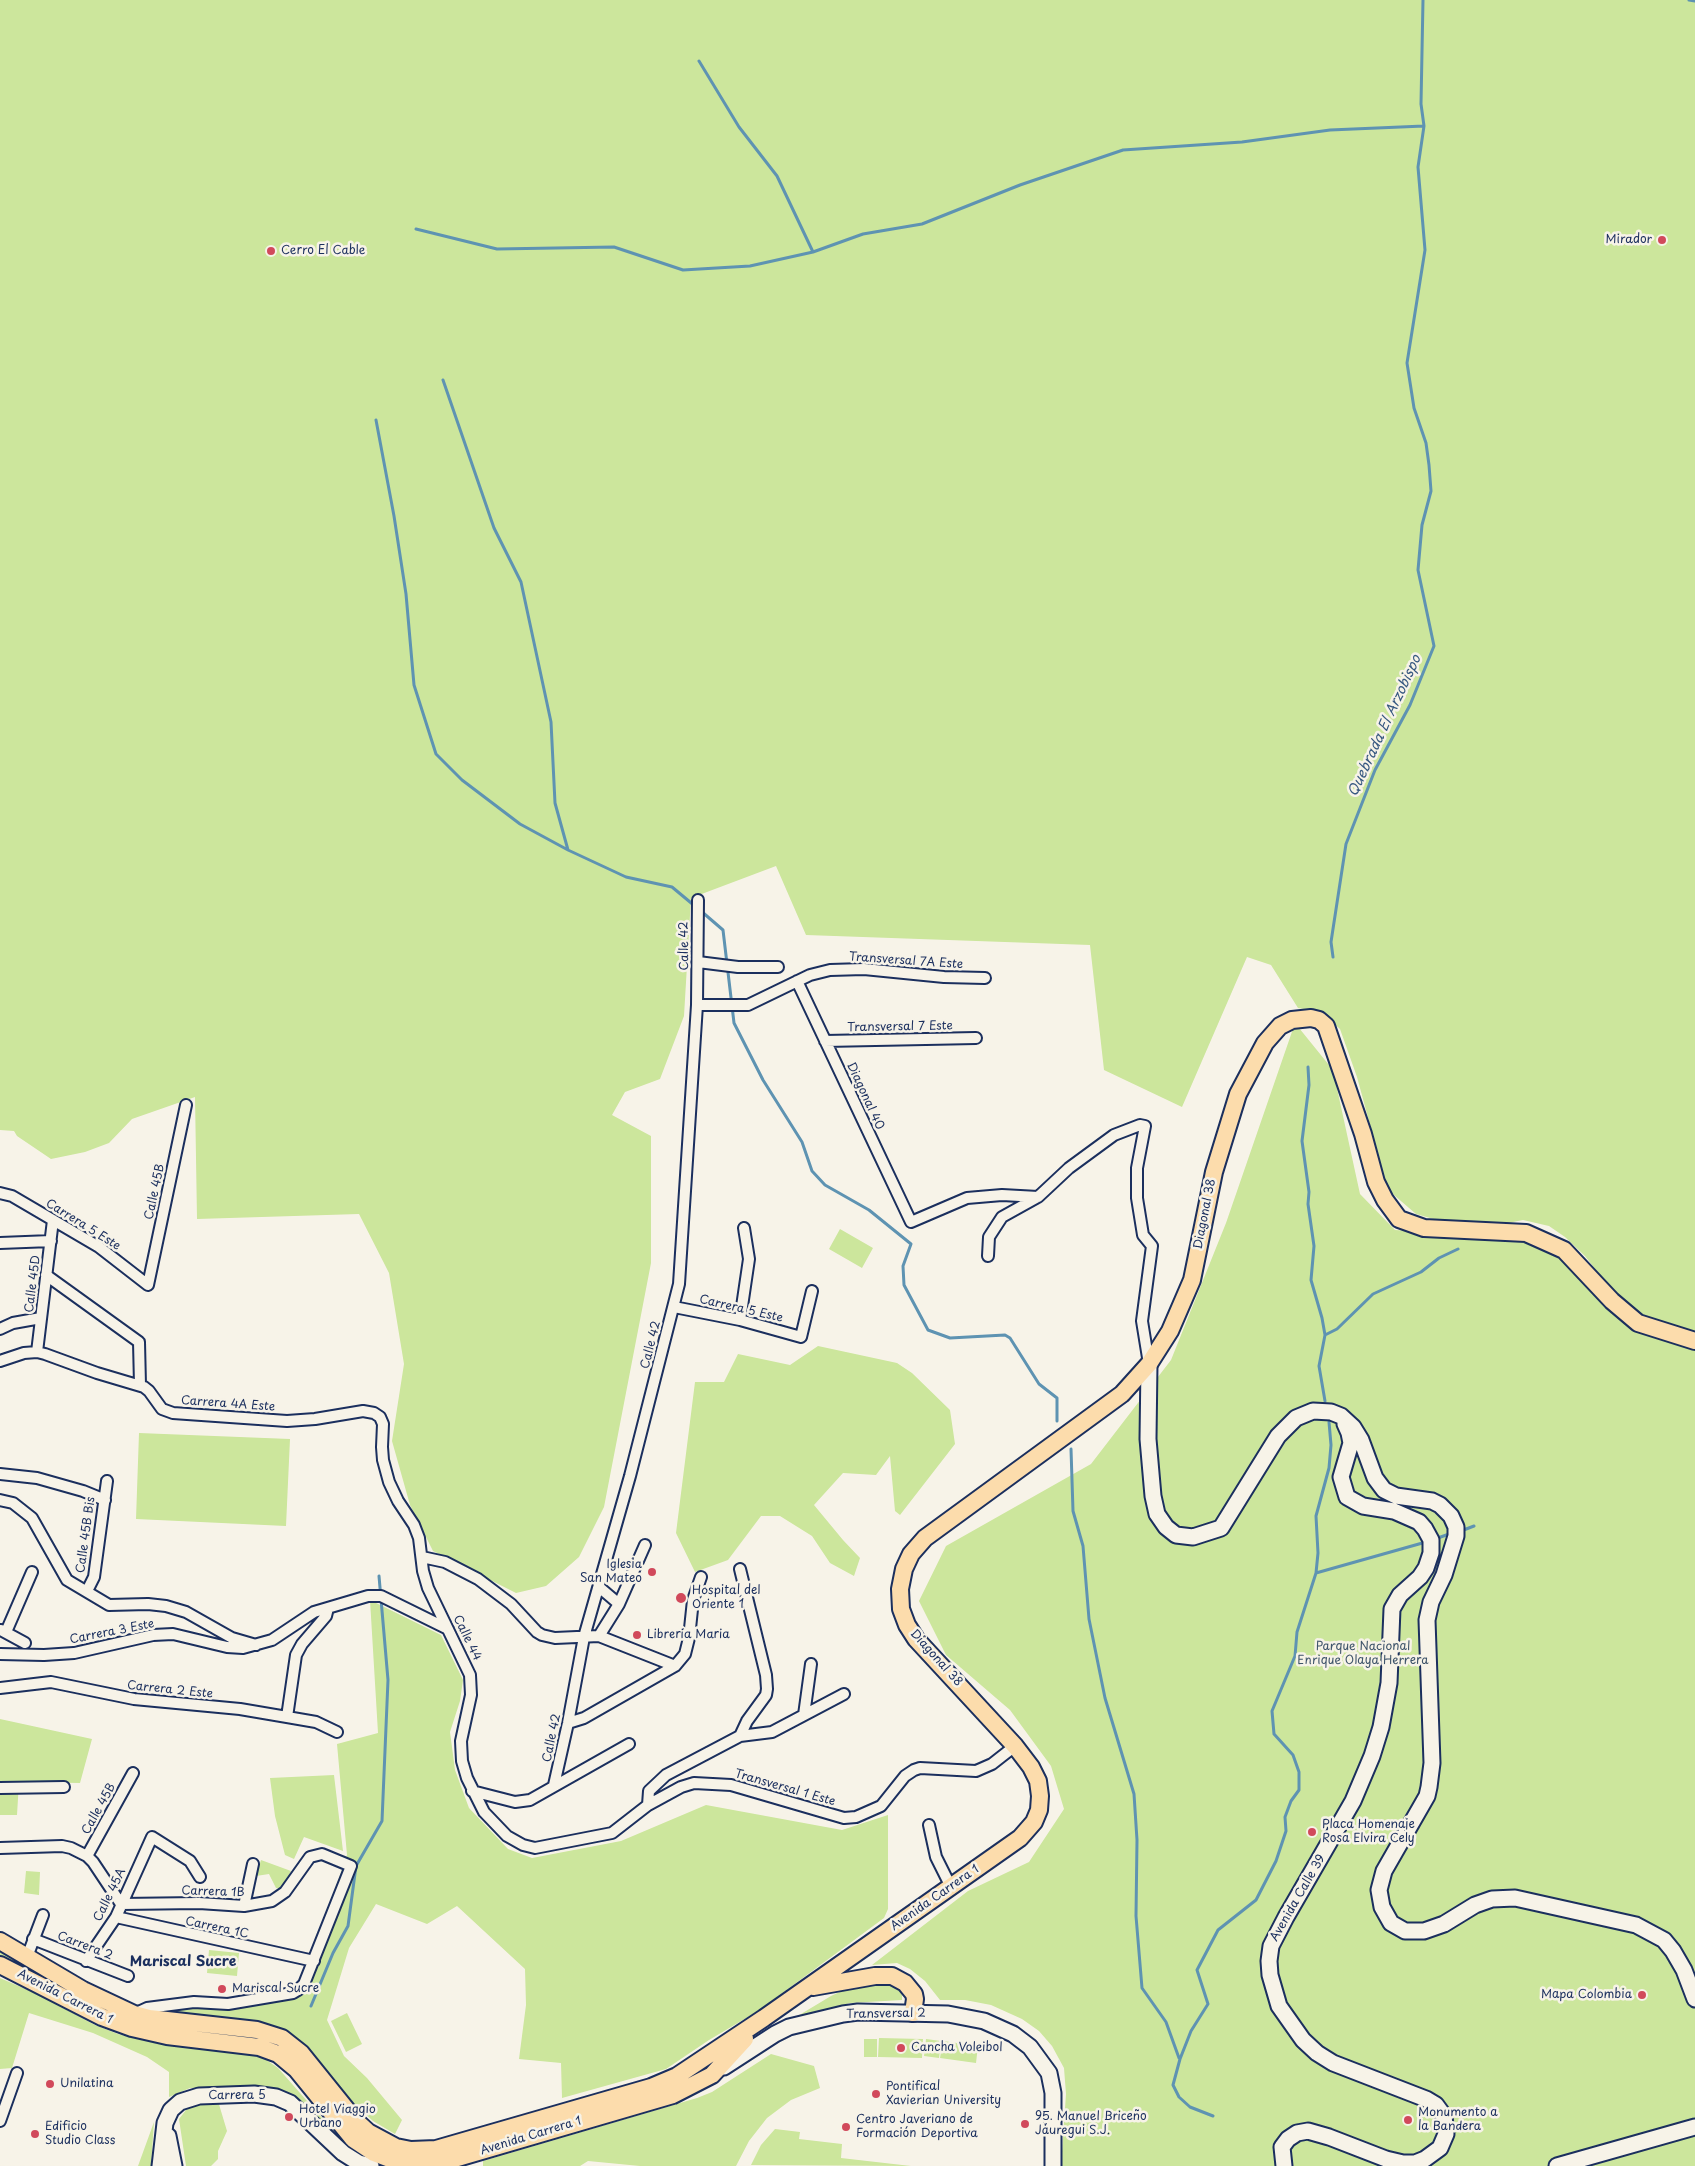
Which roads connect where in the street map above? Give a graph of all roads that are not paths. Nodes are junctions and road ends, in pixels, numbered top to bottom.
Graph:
1 (698, 900) dead end
2 (698, 962) junction
3 (778, 967) dead end
4 (985, 978) dead end
5 (797, 981) junction
6 (697, 1005) junction
7 (976, 1038) dead end
8 (825, 1041) junction
9 (186, 1105) dead end
10 (0, 1193) edge
11 (1038, 1197) junction
12 (54, 1220) junction
13 (744, 1228) dead end
14 (51, 1241) junction
15 (0, 1242) edge
16 (988, 1256) dead end
17 (46, 1274) junction
18 (148, 1285) joint
19 (812, 1291) dead end
20 (674, 1307) junction
21 (41, 1318) junction
22 (740, 1320) junction
23 (0, 1329) edge
24 (1695, 1341) edge
25 (37, 1352) junction
26 (4, 1359) edge
27 (1149, 1364) junction
28 (140, 1385) junction
29 (374, 1413) joint
30 (1341, 1416) junction
31 (0, 1474) edge
32 (106, 1481) dead end
33 (0, 1500) edge
34 (105, 1500) junction
35 (645, 1545) dead end
36 (422, 1557) junction
37 (740, 1569) dead end
38 (32, 1572) dead end
39 (701, 1577) dead end
40 (599, 1587) junction
41 (87, 1592) junction
42 (619, 1604) junction
43 (328, 1608) junction
44 (448, 1629) junction
45 (3, 1631) edge
46 (599, 1636) junction
47 (584, 1637) junction
48 (24, 1643) dead end
49 (256, 1646) junction
50 (0, 1654) edge
51 (810, 1664) dead end
52 (675, 1666) junction
53 (0, 1688) edge
54 (844, 1694) dead end
55 (804, 1715) junction
56 (287, 1717) junction
57 (568, 1724) junction
58 (337, 1732) dead end
59 (740, 1736) junction
60 (629, 1744) dead end
61 (1015, 1746) junction
62 (133, 1773) dead end
63 (554, 1785) junction
64 (0, 1788) edge
65 (64, 1788) dead end
66 (472, 1791) junction
67 (648, 1805) junction
68 (929, 1825) dead end
69 (0, 1848) edge
70 (87, 1856) junction
71 (253, 1864) dead end
72 (200, 1877) dead end
73 (951, 1887) junction
74 (121, 1904) junction
75 (244, 1906) junction
76 (43, 1915) dead end
77 (116, 1918) junction
78 (33, 1939) junction
79 (0, 1941) edge
80 (26, 1956) junction
81 (86, 1961) junction
82 (314, 1961) junction
83 (0, 1965) edge
84 (128, 1976) dead end
85 (807, 1988) junction
86 (1695, 1999) edge
87 (913, 2013) junction
88 (134, 2014) junction
89 (764, 2018) junction
90 (17, 2074) dead end
91 (712, 2075) junction
92 (168, 2114) junction
93 (0, 2121) edge
94 (1695, 2127) edge
95 (343, 2153) junction
96 (160, 2166) edge
97 (174, 2166) edge
98 (352, 2166) edge
99 (371, 2166) edge
100 (427, 2166) edge
101 (1053, 2166) edge
102 (1284, 2166) edge
103 (1557, 2166) edge

1 - 2 street, Calle 42
2 - 3 street
2 - 6 street, Calle 42
4 - 5 street, Transversal 7A Este
5 - 6 street, Transversal 7A Este
5 - 8 street, Diagonal 40
6 - 20 street, Calle 42
7 - 8 street, Transversal 7 Este
8 - 11 street, Diagonal 40
9 - 18 street, Calle 45B
10 - 12 street, Carrera 5 Este
11 - 16 street
11 - 27 street
12 - 14 street, Calle 45D
12 - 18 street, Carrera 5 Este
13 - 22 street
14 - 15 street
14 - 17 street, Calle 45D
17 - 21 street, Calle 45D
17 - 28 street
19 - 22 street, Carrera 5 Este
20 - 22 street, Carrera 5 Este
20 - 40 street, Calle 42
21 - 23 street
21 - 25 street, Calle 45D
24 - 27 main road, Diagonal 38
25 - 26 street
25 - 28 street
27 - 30 street
27 - 61 main road, Diagonal 38
28 - 29 street, Carrera 4A Este
29 - 36 street, Calle 44
30 - 86 street
30 - 102 street, Avenida Calle 39
31 - 34 street
32 - 34 street, Calle 45B Bis
33 - 41 street
34 - 41 street, Calle 45B Bis
35 - 42 street
36 - 44 street, Calle 44
36 - 47 street
37 - 59 street
38 - 45 street
39 - 52 street
40 - 42 street
40 - 47 street, Calle 42
41 - 49 street
42 - 46 street
43 - 44 street, Carrera 3 Este
43 - 49 street, Carrera 3 Este
43 - 56 street
44 - 66 street, Calle 44
45 - 48 street
46 - 47 street
46 - 52 street
47 - 57 street, Calle 42
49 - 50 street, Carrera 3 Este
51 - 55 street
52 - 57 street
53 - 56 street, Carrera 2 Este
54 - 55 street
55 - 59 street
56 - 58 street, Carrera 2 Este
57 - 63 street, Calle 42
59 - 67 street
60 - 63 street
61 - 67 street, Transversal 1 Este
61 - 73 main road, Avenida Carrera 1
62 - 70 street, Calle 45B
63 - 66 street
64 - 65 street
66 - 67 street, Transversal 1 Este
68 - 73 street
69 - 70 street
70 - 74 street
71 - 75 street
72 - 74 street, Calle 45A
73 - 85 main road, Avenida Carrera 1
74 - 75 street, Carrera 1B
74 - 77 street, Calle 45A
75 - 82 street, Carrera 1B
76 - 78 street
77 - 81 street, Calle 45A
77 - 82 street, Carrera 1C
78 - 80 street
78 - 81 street, Carrera 2
79 - 80 main road, Avenida Carrera 1
80 - 88 main road, Avenida Carrera 1
81 - 84 street, Carrera 2
82 - 88 street
83 - 100 main road, Avenida Carrera 1
85 - 87 main road
85 - 89 main road, Avenida Carrera 1
87 - 91 street, Transversal 2
87 - 101 street, Transversal 2
88 - 89 main road, Avenida Carrera 1
89 - 91 main road, Avenida Carrera 1
90 - 93 street
91 - 100 main road, Avenida Carrera 1
92 - 95 street, Carrera 5
92 - 96 street
92 - 97 street
94 - 103 street
95 - 98 street
95 - 99 street, Carrera 5

